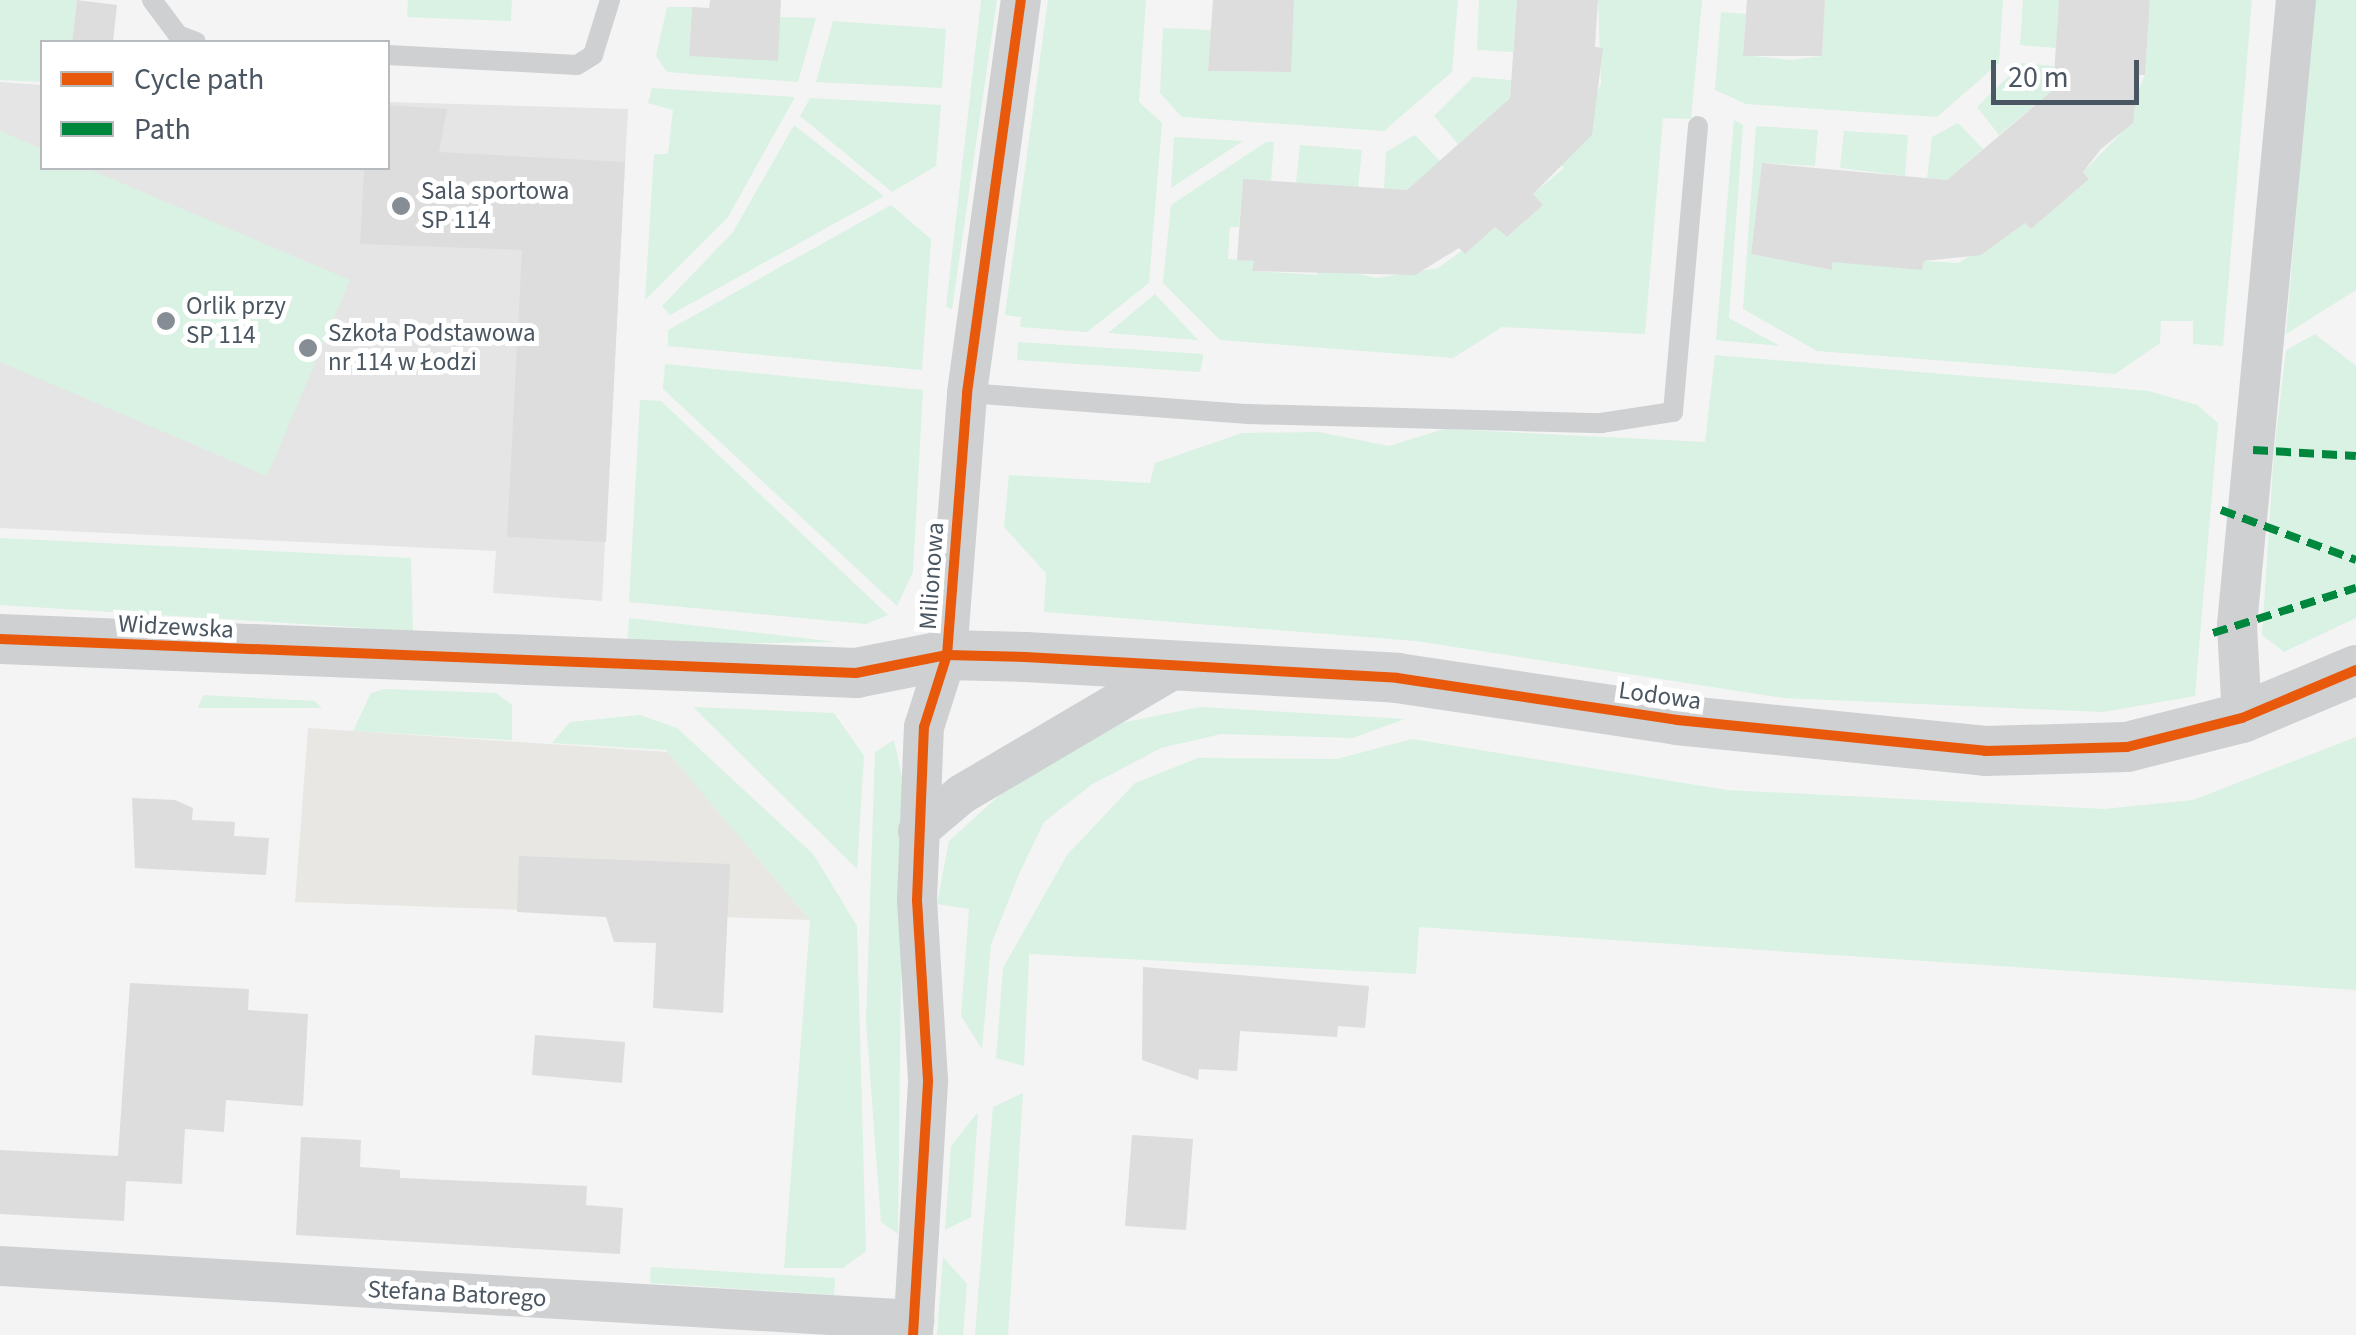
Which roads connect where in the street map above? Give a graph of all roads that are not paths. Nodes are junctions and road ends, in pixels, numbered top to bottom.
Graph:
1 (152, 0) edge
2 (610, 0) edge
3 (1022, 0) edge
4 (2296, 0) edge
5 (191, 40) edge
6 (390, 56) edge
7 (1698, 126) dead end
8 (968, 393) junction
9 (0, 639) edge
10 (947, 654) junction
11 (1179, 666) junction
12 (2356, 670) edge
13 (2242, 718) junction
14 (918, 831) junction
15 (0, 1266) edge
16 (914, 1328) edge

1 - 5 lane
2 - 6 lane
3 - 8 street, Milionowa
4 - 13 street
7 - 8 lane
8 - 10 street, Milionowa
9 - 10 street, Widzewska
10 - 11 street, Lodowa
10 - 14 street, Milionowa
11 - 13 street, Lodowa
11 - 14 street
12 - 13 street, Lodowa
14 - 16 street, Milionowa
15 - 16 street, Stefana Batorego

